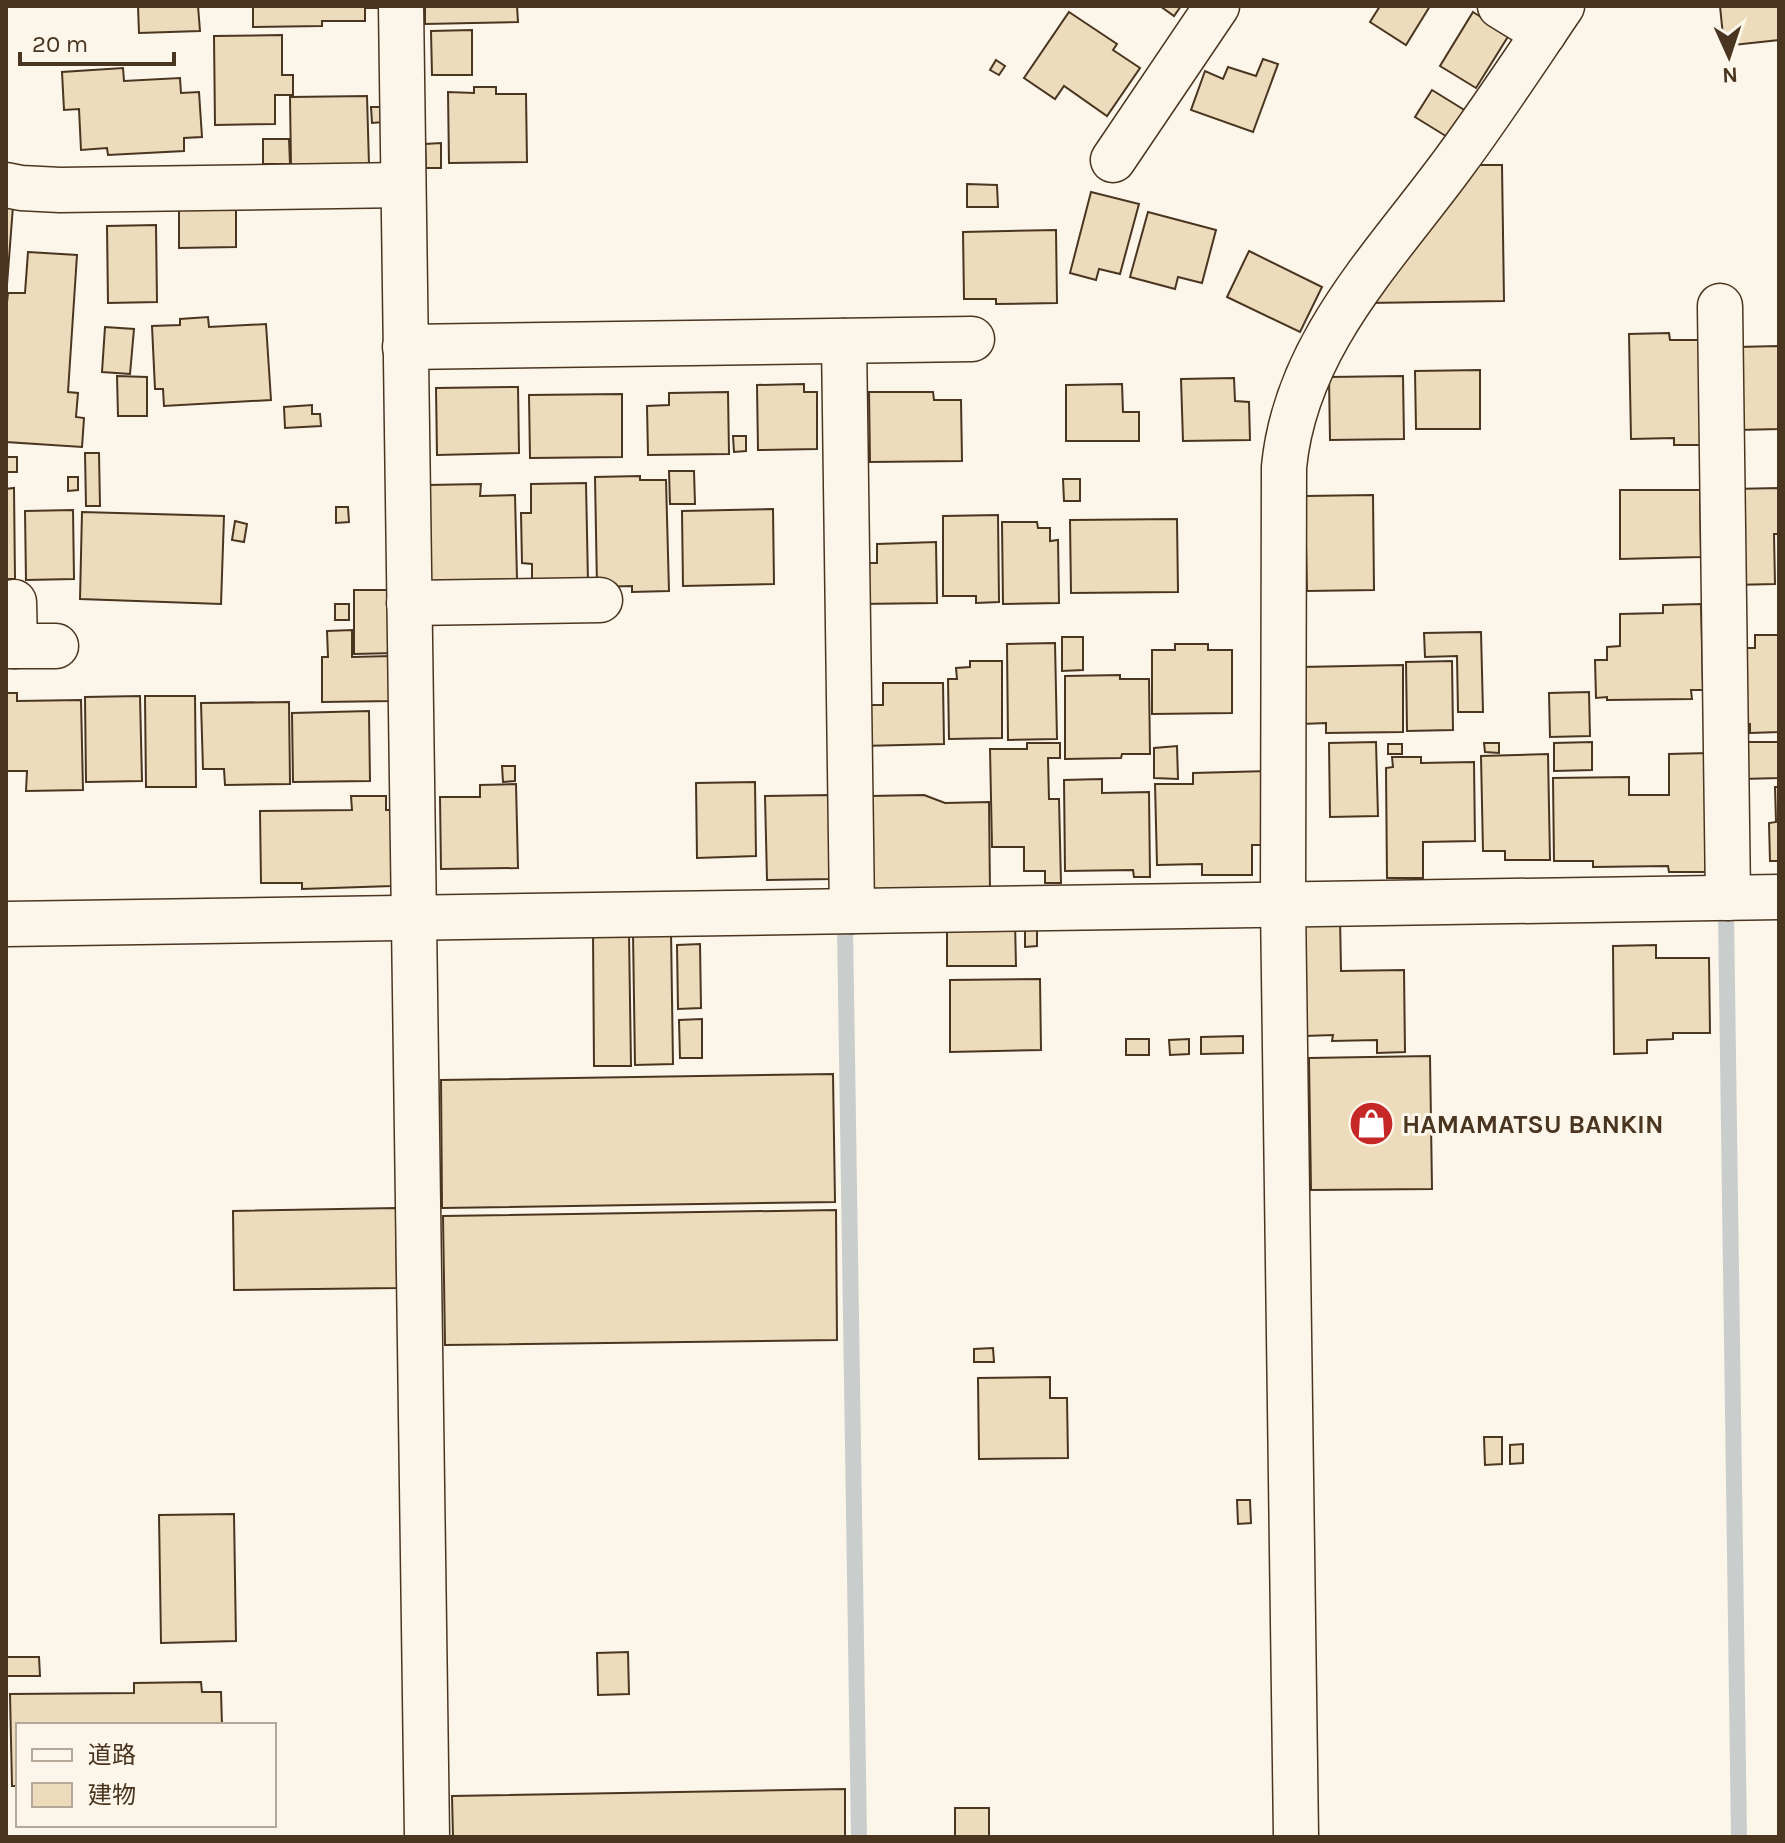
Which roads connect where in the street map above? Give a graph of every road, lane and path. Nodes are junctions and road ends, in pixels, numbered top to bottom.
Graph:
1 (401, 6) edge
2 (1217, 6) edge
3 (1500, 6) edge
4 (1553, 20) edge
5 (1113, 160) dead end
6 (6, 185) edge
7 (403, 185) junction
8 (1720, 306) dead end
9 (972, 339) dead end
10 (844, 341) junction
11 (405, 347) junction
12 (600, 600) dead end
13 (14, 602) dead end
14 (409, 603) junction
15 (26, 646) edge
16 (1779, 897) edge
17 (1728, 898) junction
18 (1283, 904) junction
19 (852, 911) junction
20 (414, 918) junction
21 (6, 924) edge
22 (427, 1837) edge
23 (1296, 1837) edge

1 - 7 street
2 - 5 street
3 - 4 street
4 - 18 street
6 - 7 street
7 - 11 street
8 - 17 street
9 - 10 street
10 - 11 street
10 - 19 street
11 - 14 street
12 - 14 street
13 - 15 street
14 - 20 street
16 - 17 street
17 - 18 street
18 - 19 street
18 - 23 street
19 - 20 street
20 - 21 street
20 - 22 street

